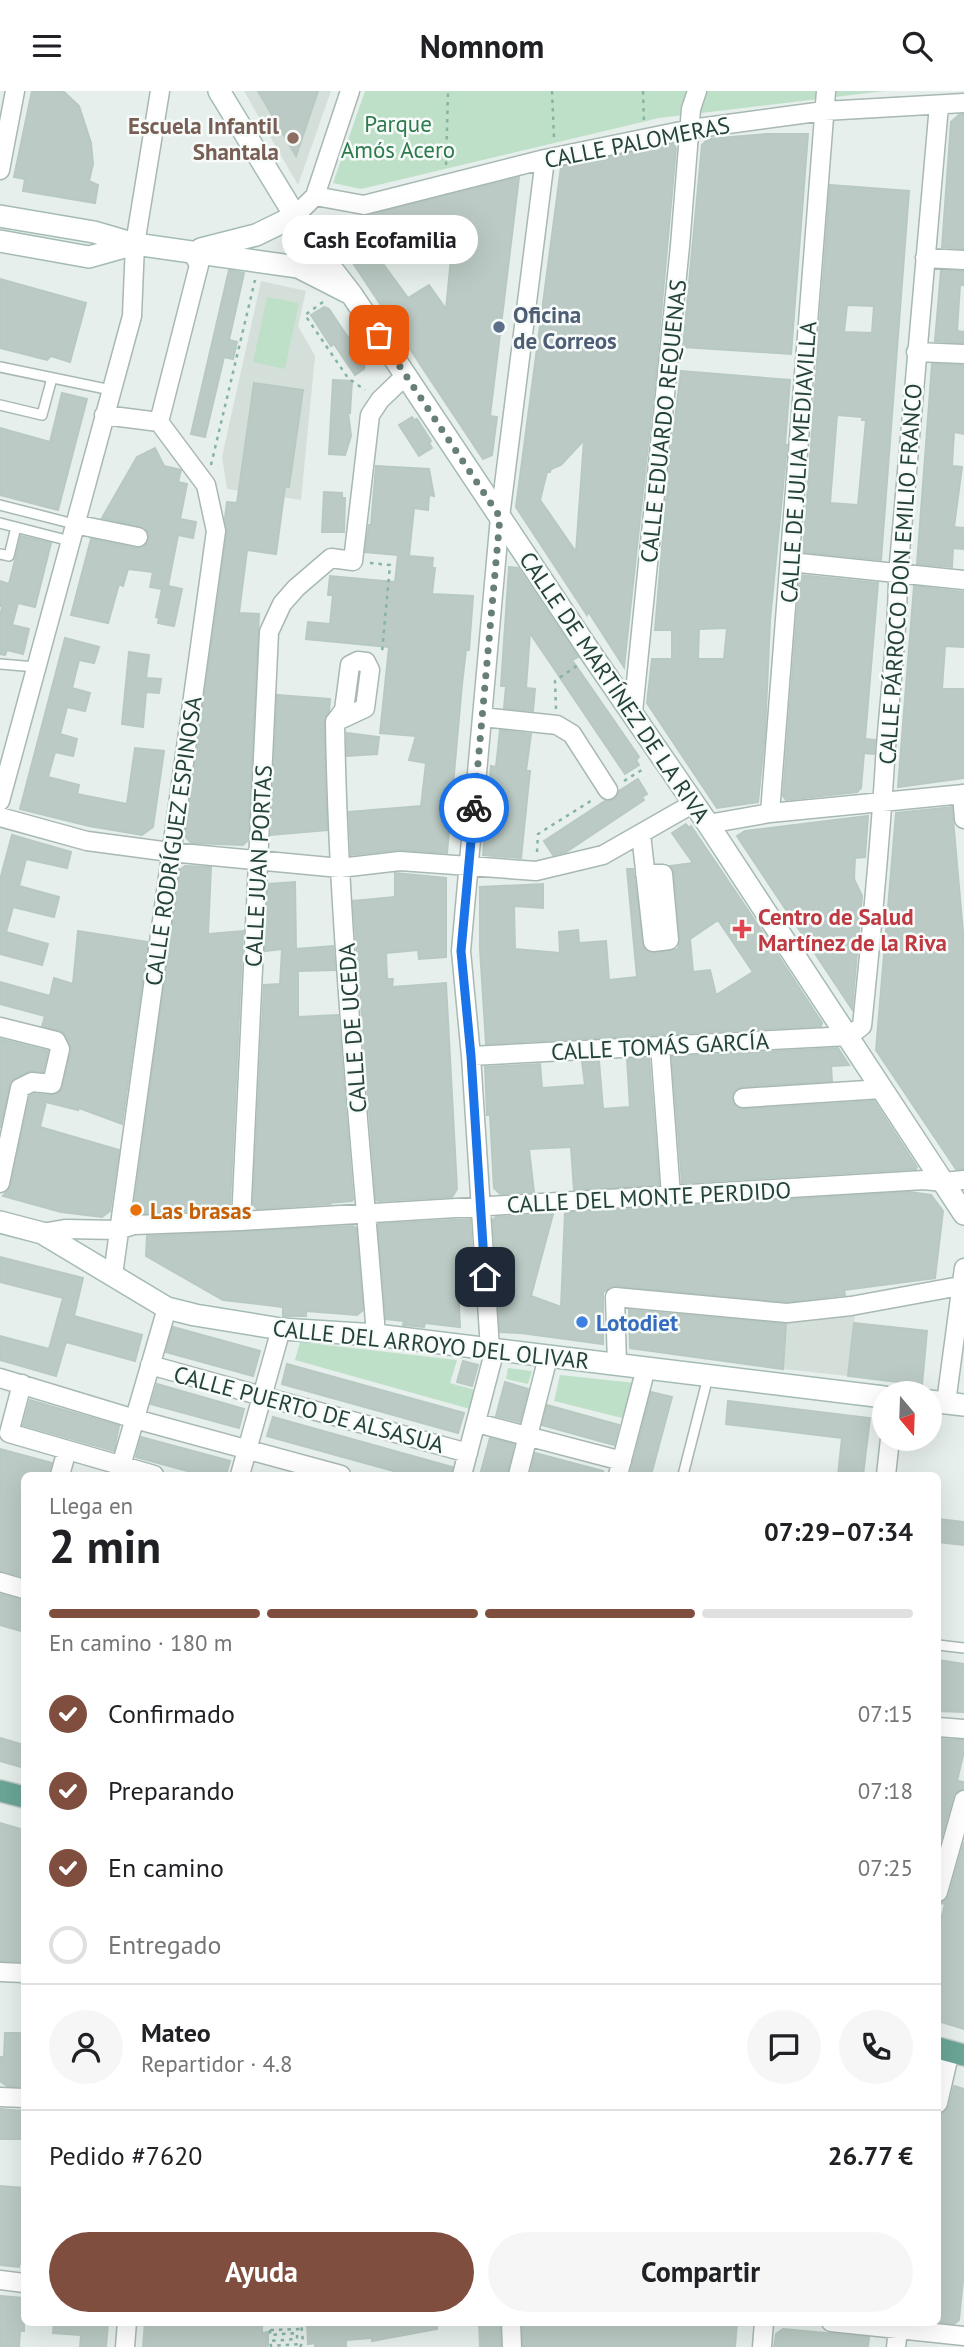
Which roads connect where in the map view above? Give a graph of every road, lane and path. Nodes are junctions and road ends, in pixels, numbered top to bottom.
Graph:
1 (15, 91) edge
2 (160, 91) edge
3 (219, 91) edge
4 (350, 91) edge
5 (448, 91) edge
6 (552, 91) edge
7 (643, 91) edge
8 (697, 91) edge
9 (826, 91) edge
10 (963, 100) edge
11 (939, 105) junction
12 (824, 111) junction
13 (645, 128) dead end
14 (691, 129) junction
15 (550, 154) junction
16 (0, 170) edge
17 (446, 170) dead end
18 (322, 201) junction
19 (0, 216) edge
20 (295, 216) junction
21 (326, 234) dead end
22 (0, 241) edge
23 (135, 244) junction
24 (192, 252) junction
25 (925, 258) junction
26 (964, 260) edge
27 (256, 277) dead end
28 (352, 295) junction
29 (327, 299) dead end
30 (916, 352) junction
31 (964, 354) edge
32 (0, 367) edge
33 (406, 376) junction
34 (52, 378) junction
35 (111, 390) junction
36 (369, 393) dead end
37 (0, 405) edge
38 (104, 415) junction
39 (159, 422) junction
40 (206, 485) junction
41 (0, 505) edge
42 (500, 517) junction
43 (0, 523) edge
44 (16, 527) junction
45 (72, 532) junction
46 (138, 537) dead end
47 (0, 554) edge
48 (353, 561) junction
49 (790, 562) junction
50 (898, 575) junction
51 (964, 580) edge
52 (592, 655) junction
53 (0, 664) edge
54 (36, 667) junction
55 (370, 670) joint
56 (633, 712) junction
57 (482, 717) junction
58 (557, 725) junction
59 (663, 757) junction
60 (608, 790) junction
61 (963, 794) edge
62 (0, 801) edge
63 (884, 801) junction
64 (694, 803) junction
65 (770, 813) junction
66 (0, 817) edge
67 (964, 819) edge
68 (708, 824) junction
69 (641, 834) junction
70 (170, 852) junction
71 (258, 860) junction
72 (469, 865) junction
73 (340, 868) junction
74 (536, 871) junction
75 (645, 874) dead end
76 (0, 1027) edge
77 (849, 1036) junction
78 (660, 1046) junction
79 (471, 1056) junction
80 (882, 1089) junction
81 (743, 1098) dead end
82 (953, 1181) edge
83 (0, 1183) edge
84 (671, 1195) junction
85 (481, 1207) junction
86 (367, 1214) junction
87 (964, 1214) edge
88 (241, 1221) junction
89 (0, 1222) edge
90 (118, 1230) junction
91 (42, 1233) junction
92 (964, 1268) edge
93 (113, 1275) junction
94 (960, 1286) junction
95 (167, 1308) junction
96 (281, 1329) junction
97 (376, 1335) junction
98 (492, 1349) junction
99 (548, 1357) junction
100 (150, 1365) junction
101 (617, 1365) junction
102 (646, 1368) junction
103 (708, 1377) junction
104 (0, 1378) edge
105 (22, 1384) junction
106 (872, 1396) edge
107 (263, 1397) junction
108 (947, 1403) edge
109 (135, 1419) junction
110 (477, 1423) junction
111 (528, 1436) junction
112 (68, 1450) junction
113 (248, 1450) junction
114 (889, 1451) edge
115 (468, 1453) junction
116 (121, 1466) junction
117 (620, 1468) edge
118 (61, 1472) edge
119 (143, 1472) edge
120 (241, 1472) edge
121 (330, 1472) edge
122 (463, 1472) edge
123 (519, 1472) edge
124 (684, 1472) edge
125 (886, 1472) edge
126 (0, 1582) edge
127 (21, 1588) edge
128 (941, 1645) edge
129 (964, 1648) edge
130 (941, 1727) edge
131 (964, 1729) edge
132 (0, 1791) edge
133 (21, 1796) edge
134 (964, 1800) edge
135 (941, 1881) edge
136 (0, 1972) edge
137 (21, 1973) edge
138 (951, 2051) edge
139 (941, 2091) edge
140 (0, 2097) edge
141 (21, 2098) edge
142 (0, 2280) edge
143 (21, 2283) edge
144 (127, 2326) edge
145 (270, 2326) edge
146 (302, 2326) edge
147 (511, 2326) edge
148 (764, 2326) edge
149 (855, 2326) edge
150 (302, 2329) junction
151 (270, 2330) junction
152 (898, 2333) edge
153 (964, 2335) edge
154 (300, 2346) edge
155 (125, 2347) edge
156 (512, 2347) edge
157 (762, 2347) edge

1 - 16 street
2 - 23 street
3 - 20 street, CALLE DE MARTÍNEZ DE LA RIVA
4 - 18 street
5 - 17 path
6 - 15 path
7 - 13 path
8 - 14 street, CALLE EDUARDO REQUENAS
9 - 12 street, CALLE DE JULIA MEDIAVILLA
10 - 11 street, CALLE PALOMERAS
11 - 12 street, CALLE PALOMERAS
11 - 25 street, CALLE PÁRROCO DON EMILIO FRANCO
12 - 14 street, CALLE PALOMERAS
12 - 49 street, CALLE DE JULIA MEDIAVILLA
14 - 15 street, CALLE PALOMERAS
14 - 56 street, CALLE EDUARDO REQUENAS
15 - 18 street, CALLE PALOMERAS
15 - 42 street
18 - 20 street
18 - 21 path
19 - 23 street
20 - 24 street
20 - 28 street, CALLE DE MARTÍNEZ DE LA RIVA
22 - 23 street
23 - 24 street
23 - 35 street
24 - 28 street
24 - 39 street
25 - 26 street
25 - 30 street, CALLE PÁRROCO DON EMILIO FRANCO
27 - 40 path
28 - 33 street, CALLE DE MARTÍNEZ DE LA RIVA
29 - 36 path
30 - 31 street
30 - 50 street, CALLE PÁRROCO DON EMILIO FRANCO
32 - 34 lane
33 - 42 street, CALLE DE MARTÍNEZ DE LA RIVA
33 - 48 street
34 - 35 lane
34 - 37 lane
35 - 38 street
38 - 39 street
38 - 45 street
39 - 40 street, CALLE RODRÍGUEZ ESPINOSA
40 - 70 street, CALLE RODRÍGUEZ ESPINOSA
41 - 45 lane
42 - 52 street, CALLE DE MARTÍNEZ DE LA RIVA
42 - 57 street
43 - 44 lane
44 - 45 lane
44 - 47 lane
45 - 46 street
45 - 54 street
48 - 55 path
48 - 71 street, CALLE JUAN PORTAS
49 - 50 street
49 - 65 street, CALLE DE JULIA MEDIAVILLA
50 - 51 street
50 - 63 street, CALLE PÁRROCO DON EMILIO FRANCO
52 - 56 street, CALLE DE MARTÍNEZ DE LA RIVA
52 - 58 path
53 - 54 lane
54 - 62 street
55 - 73 street, CALLE DE UCEDA
56 - 59 street, CALLE DE MARTÍNEZ DE LA RIVA
57 - 58 street
57 - 72 street
58 - 60 street
59 - 60 path
59 - 64 street, CALLE DE MARTÍNEZ DE LA RIVA
60 - 74 path
61 - 63 street
61 - 67 street
63 - 65 street
63 - 77 street, CALLE PÁRROCO DON EMILIO FRANCO
64 - 68 street, CALLE DE MARTÍNEZ DE LA RIVA
64 - 69 street
65 - 68 street
66 - 70 street
68 - 77 street, CALLE DE MARTÍNEZ DE LA RIVA
69 - 74 street
69 - 75 street
70 - 71 street
70 - 90 street, CALLE RODRÍGUEZ ESPINOSA
71 - 73 street
71 - 88 street, CALLE JUAN PORTAS
72 - 73 street
72 - 74 street
72 - 79 street
73 - 86 street, CALLE DE UCEDA
76 - 83 street
77 - 78 street, CALLE TOMÁS GARCÍA
77 - 80 street, CALLE DE MARTÍNEZ DE LA RIVA
78 - 79 street, CALLE TOMÁS GARCÍA
78 - 84 street
79 - 85 street
80 - 81 street
80 - 82 street, CALLE DE MARTÍNEZ DE LA RIVA
82 - 84 street, CALLE DEL MONTE PERDIDO
82 - 87 street, CALLE DE MARTÍNEZ DE LA RIVA
84 - 85 street, CALLE DEL MONTE PERDIDO
85 - 86 street, CALLE DEL MONTE PERDIDO
85 - 98 street
86 - 88 street, CALLE DEL MONTE PERDIDO
86 - 97 street, CALLE DE UCEDA
88 - 90 street, CALLE DEL MONTE PERDIDO
89 - 91 street, CALLE DEL ARROYO DEL OLIVAR
90 - 91 street, CALLE DEL MONTE PERDIDO
90 - 93 street, CALLE RODRÍGUEZ ESPINOSA
91 - 93 street, CALLE DEL ARROYO DEL OLIVAR
92 - 94 street
93 - 95 street, CALLE DEL ARROYO DEL OLIVAR
94 - 101 street
94 - 108 street
95 - 96 street, CALLE DEL ARROYO DEL OLIVAR
95 - 100 street
96 - 97 street, CALLE DEL ARROYO DEL OLIVAR
96 - 107 street
97 - 98 street, CALLE DEL ARROYO DEL OLIVAR
98 - 99 street, CALLE DEL ARROYO DEL OLIVAR
98 - 110 street
99 - 101 street, CALLE DEL ARROYO DEL OLIVAR
99 - 111 street
100 - 107 street, CALLE PUERTO DE ALSASUA
100 - 109 street
101 - 102 street, CALLE DEL ARROYO DEL OLIVAR
102 - 103 street, CALLE DEL ARROYO DEL OLIVAR
102 - 117 street
103 - 106 street, CALLE DEL ARROYO DEL OLIVAR
103 - 124 lane
104 - 105 street
105 - 109 street
105 - 112 street
107 - 113 street
107 - 115 street, CALLE PUERTO DE ALSASUA
109 - 113 street
109 - 116 street
110 - 111 street
110 - 115 street
111 - 117 street
111 - 123 street
112 - 116 street
112 - 118 street
113 - 120 street
113 - 121 street
114 - 125 street
115 - 122 street
116 - 119 street
126 - 127 street
128 - 129 lane
130 - 131 street
132 - 133 main road
134 - 135 street
136 - 137 street
138 - 139 street
140 - 141 street
142 - 143 street
144 - 155 street
145 - 151 path
146 - 150 path
147 - 156 street
148 - 157 street
149 - 152 street
150 - 151 path
150 - 154 path
151 - 154 path
152 - 153 street

